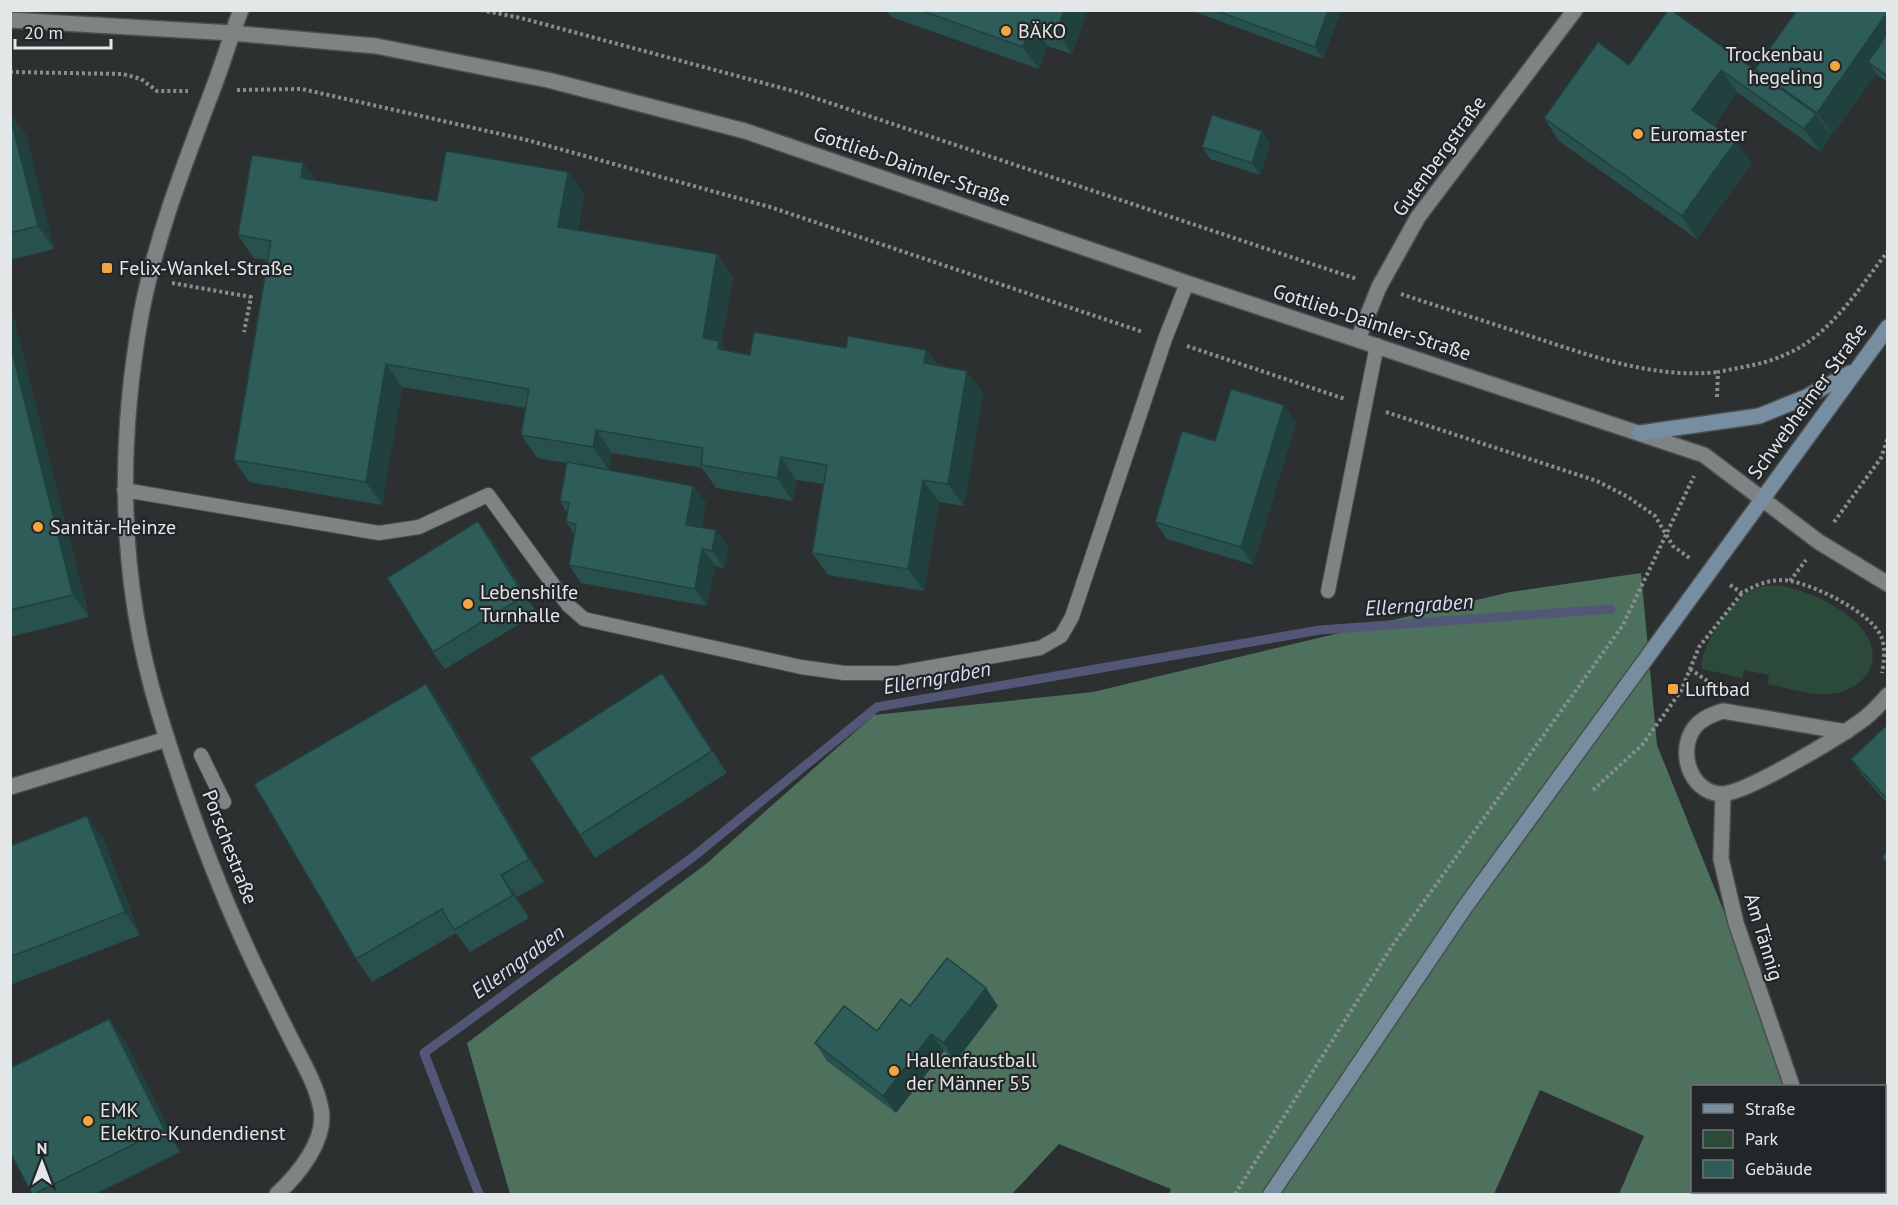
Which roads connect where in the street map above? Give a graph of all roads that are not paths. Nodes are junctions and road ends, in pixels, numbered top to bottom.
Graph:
1 (241, 10) edge
2 (1575, 10) edge
3 (10, 20) edge
4 (232, 33) junction
5 (1187, 283) junction
6 (1887, 327) edge
7 (1358, 339) junction
8 (1377, 345) junction
9 (1855, 371) junction
10 (1640, 434) junction
11 (124, 490) junction
12 (1761, 500) junction
13 (1887, 584) edge
14 (1328, 591) dead end
15 (1887, 695) edge
16 (1846, 732) junction
17 (167, 739) junction
18 (201, 755) dead end
19 (10, 787) edge
20 (1723, 794) junction
21 (224, 802) dead end
22 (1792, 1085) edge
23 (285, 1192) edge
24 (1271, 1194) edge

1 - 4 street
2 - 7 street, Gutenbergstraße
3 - 4 street, Gottlieb-Daimler-Straße
4 - 5 street, Gottlieb-Daimler-Straße
4 - 11 street
5 - 7 street, Gottlieb-Daimler-Straße
5 - 11 lane
6 - 9 main road, Schwebheimer Straße
7 - 8 street, Gottlieb-Daimler-Straße
8 - 10 street, Gottlieb-Daimler-Straße
8 - 14 lane
9 - 10 main road
9 - 12 main road, Schwebheimer Straße
10 - 12 street, Gottlieb-Daimler-Straße
11 - 17 street, Porschestraße
12 - 13 street, Gottlieb-Daimler-Straße
12 - 24 main road, Schwebheimer Straße
15 - 16 street
16 - 20 street
16 - 20 street
17 - 19 street
17 - 23 street, Porschestraße
18 - 21 lane
20 - 22 street, Am Tännig

